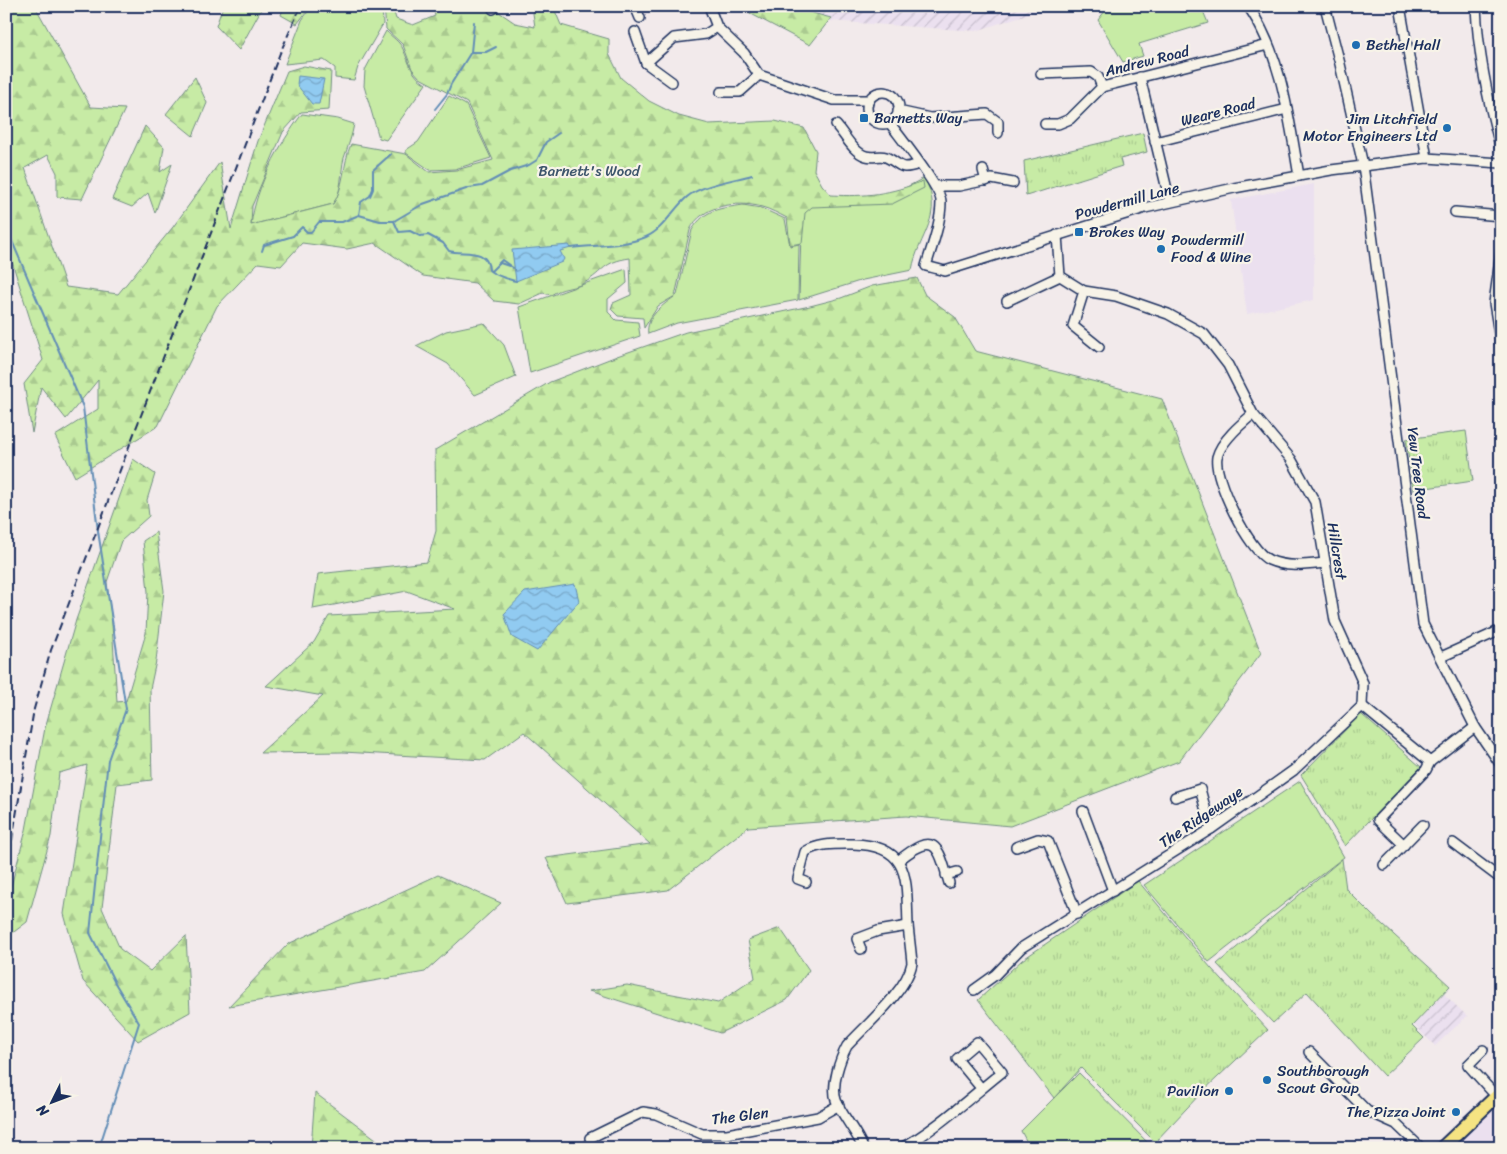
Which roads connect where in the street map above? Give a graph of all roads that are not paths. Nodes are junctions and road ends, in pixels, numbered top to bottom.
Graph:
1 (635, 6) edge
2 (709, 6) edge
3 (1248, 6) edge
4 (1325, 6) edge
5 (1400, 6) edge
6 (1476, 6) edge
7 (640, 18) dead end
8 (717, 27) junction
9 (635, 32) dead end
10 (1268, 45) junction
11 (646, 63) junction
12 (1041, 74) dead end
13 (759, 75) junction
14 (1140, 77) junction
15 (672, 82) dead end
16 (1102, 87) junction
17 (721, 92) dead end
18 (869, 100) junction
19 (1287, 109) junction
20 (898, 111) junction
21 (889, 122) junction
22 (1045, 124) dead end
23 (836, 125) dead end
24 (998, 133) dead end
25 (1155, 142) junction
26 (1501, 149) edge
27 (1427, 158) junction
28 (1501, 162) edge
29 (918, 164) junction
30 (1363, 165) junction
31 (983, 170) dead end
32 (1298, 176) junction
33 (986, 181) junction
34 (1013, 183) dead end
35 (935, 186) junction
36 (1170, 202) junction
37 (1456, 212) dead end
38 (1501, 216) edge
39 (1057, 235) junction
40 (1501, 252) edge
41 (1060, 276) junction
42 (1084, 291) junction
43 (1007, 300) dead end
44 (1501, 346) edge
45 (1099, 348) dead end
46 (1254, 414) junction
47 (1326, 564) junction
48 (1501, 630) edge
49 (1441, 657) junction
50 (1362, 706) junction
51 (1475, 727) junction
52 (1430, 762) junction
53 (1501, 765) edge
54 (1175, 797) dead end
55 (1083, 811) dead end
56 (1423, 825) dead end
57 (1211, 829) junction
58 (1453, 843) dead end
59 (1404, 845) junction
60 (1016, 847) dead end
61 (898, 861) junction
62 (1384, 865) dead end
63 (957, 872) dead end
64 (1501, 879) edge
65 (806, 882) dead end
66 (1112, 891) junction
67 (1077, 914) junction
68 (908, 926) junction
69 (861, 949) dead end
70 (974, 990) dead end
71 (1483, 1050) dead end
72 (1309, 1052) dead end
73 (981, 1088) junction
74 (1499, 1094) edge
75 (839, 1104) junction
76 (590, 1138) dead end
77 (863, 1148) edge
78 (901, 1148) edge
79 (1421, 1148) edge
80 (1442, 1148) edge

1 - 7 street
2 - 8 street
3 - 10 street
4 - 30 street, Yew Tree Road
5 - 27 street
6 - 26 street
8 - 11 street
8 - 13 street
9 - 11 street
10 - 14 street, Andrew Road
10 - 19 street
11 - 15 street
12 - 16 street
13 - 17 street
13 - 18 street
14 - 16 street, Andrew Road
14 - 25 street
16 - 22 street, Andrew Road
18 - 20 street
18 - 21 street
19 - 25 street, Weare Road
19 - 32 street
20 - 21 street
20 - 24 street
21 - 29 street, Powdermill Lane
23 - 29 street
25 - 36 street
27 - 28 street, Powdermill Lane
27 - 30 street, Powdermill Lane
29 - 35 street, Powdermill Lane
30 - 32 street, Powdermill Lane
30 - 49 street, Yew Tree Road
31 - 33 street
32 - 36 street, Powdermill Lane
33 - 34 street
33 - 35 street
35 - 39 street, Powdermill Lane
36 - 39 street, Powdermill Lane
37 - 38 street
39 - 41 street
40 - 44 street
41 - 42 street
41 - 43 street
42 - 45 street
42 - 46 street
46 - 47 street, Hillcrest
46 - 47 street
47 - 50 street, Hillcrest
48 - 49 street
49 - 51 street, Yew Tree Road
50 - 52 street
50 - 57 street, The Ridgewaye
51 - 52 street
51 - 53 street, Yew Tree Road
52 - 59 street
54 - 57 street
55 - 66 street
56 - 59 street
57 - 66 street, The Ridgewaye
58 - 64 street
59 - 62 street
60 - 67 street
61 - 63 street
61 - 65 street
61 - 68 street
66 - 67 street, The Ridgewaye
67 - 70 street, The Ridgewaye
68 - 69 street
68 - 75 street
71 - 74 street
72 - 79 street
73 - 73 street
73 - 78 street
74 - 80 highway
75 - 76 street, The Glen
75 - 77 street

